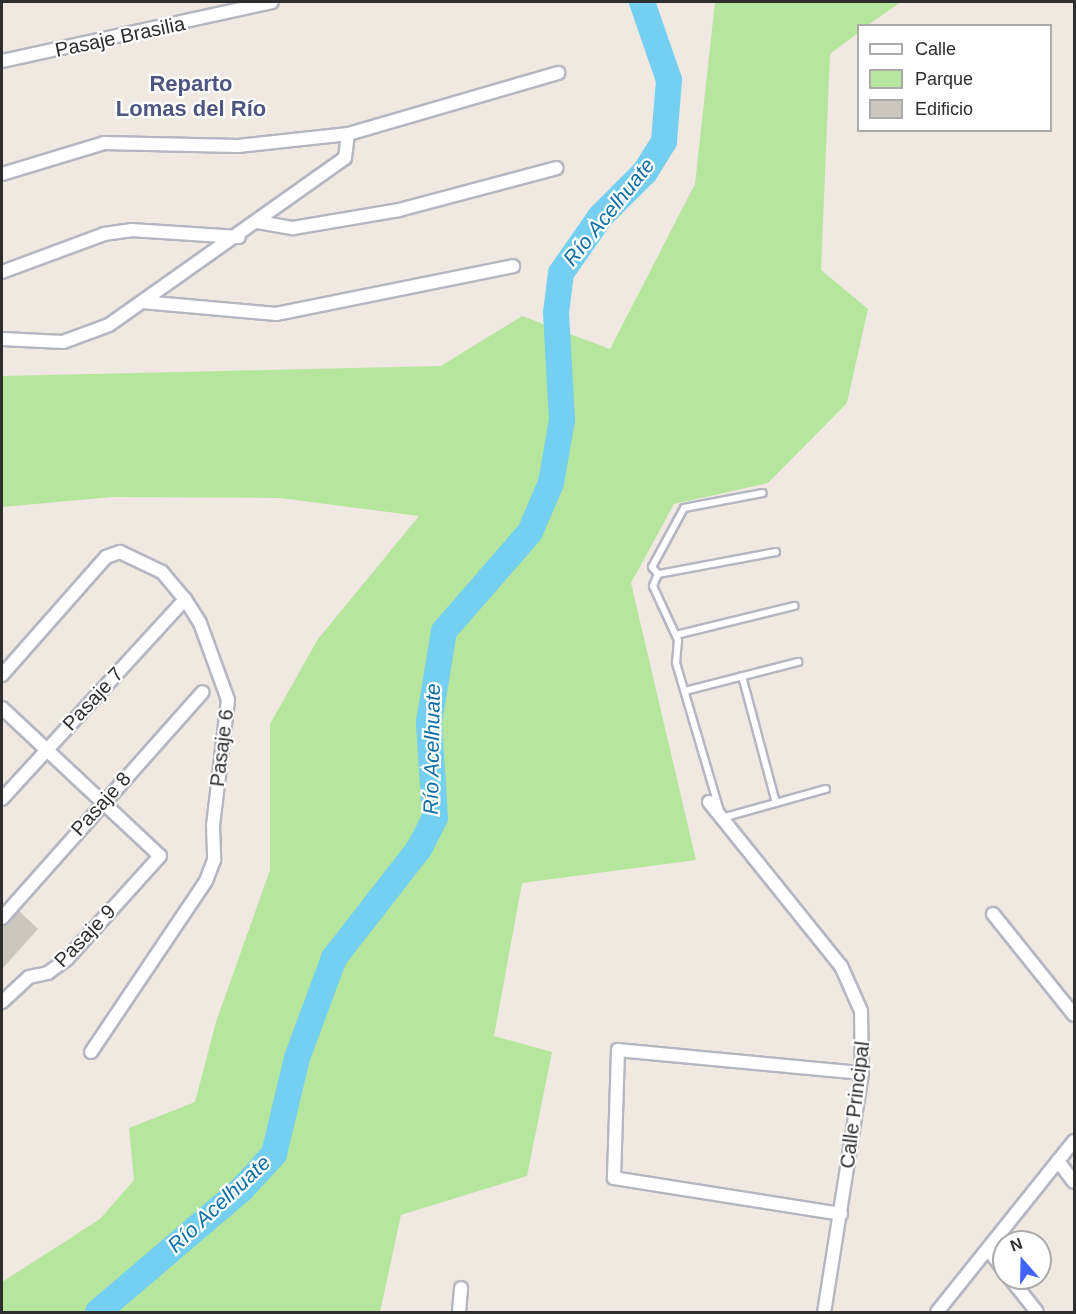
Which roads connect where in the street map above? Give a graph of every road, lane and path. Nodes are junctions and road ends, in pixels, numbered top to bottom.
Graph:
1 (272, 2) edge
2 (2, 62) edge
3 (558, 73) dead end
4 (348, 134) junction
5 (557, 168) dead end
6 (2, 174) edge
7 (258, 222) junction
8 (239, 237) junction
9 (513, 266) dead end
10 (2, 272) edge
11 (142, 302) junction
12 (2, 339) edge
13 (763, 493) dead end
14 (776, 552) dead end
15 (658, 574) junction
16 (185, 599) junction
17 (794, 606) dead end
18 (676, 635) junction
19 (798, 662) dead end
20 (2, 675) edge
21 (742, 676) junction
22 (685, 691) junction
23 (203, 692) dead end
24 (2, 708) edge
25 (46, 750) junction
26 (826, 789) dead end
27 (2, 799) edge
28 (709, 802) dead end
29 (100, 803) junction
30 (776, 803) junction
31 (722, 818) junction
32 (993, 914) dead end
33 (2, 918) edge
34 (2, 997) edge
35 (1074, 1015) edge
36 (91, 1052) dead end
37 (862, 1073) junction
38 (1074, 1141) edge
39 (1058, 1161) junction
40 (1074, 1182) edge
41 (842, 1215) junction
42 (988, 1249) junction
43 (992, 1254) edge
44 (460, 1288) dead end
45 (1020, 1290) edge
46 (459, 1312) edge
47 (824, 1312) edge
48 (937, 1312) edge
49 (1037, 1312) edge

1 - 2 street, Pasaje Brasilia
3 - 4 street
4 - 6 street
4 - 7 street
5 - 7 street
7 - 8 street
8 - 10 street
8 - 11 street
9 - 11 street
11 - 12 street
13 - 15 lane
14 - 15 lane
15 - 18 lane
16 - 20 street, Pasaje 6
16 - 25 street, Pasaje 7
16 - 36 street, Pasaje 6
17 - 18 lane
18 - 22 lane
19 - 21 lane
21 - 22 lane
21 - 30 lane
22 - 31 lane
23 - 29 street, Pasaje 8
24 - 25 street
25 - 27 street, Pasaje 7
25 - 29 street
26 - 30 lane
28 - 31 street, Calle Principal
29 - 33 street, Pasaje 8
29 - 34 street, Pasaje 9
30 - 31 lane
31 - 37 street, Calle Principal
32 - 35 street
37 - 41 street, Calle Principal
37 - 41 street
38 - 39 street
39 - 40 street
39 - 42 street
41 - 47 street, Calle Principal
42 - 43 street
42 - 48 street
44 - 46 street
45 - 49 street

